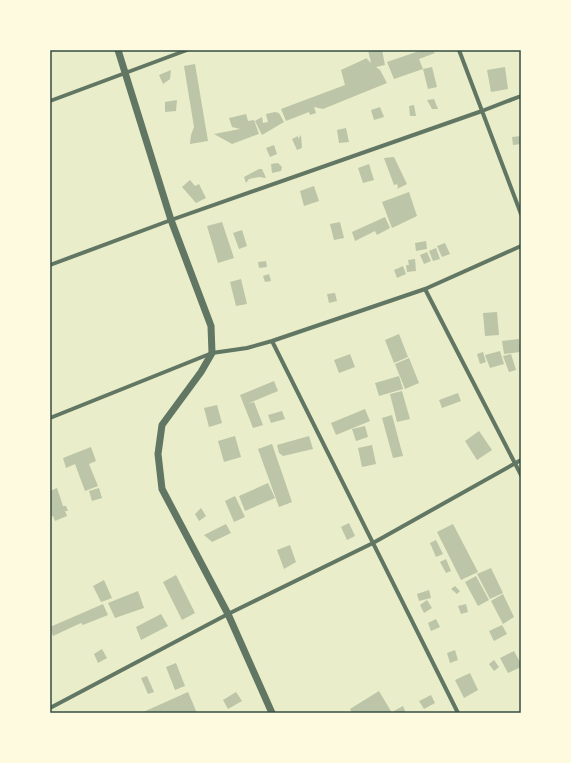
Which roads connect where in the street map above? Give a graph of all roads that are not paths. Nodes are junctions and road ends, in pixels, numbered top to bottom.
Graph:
1 (118, 50) edge
2 (186, 50) edge
3 (459, 50) edge
4 (125, 72) junction
5 (521, 96) edge
6 (50, 101) edge
7 (482, 111) junction
8 (521, 214) edge
9 (171, 220) junction
10 (521, 246) edge
11 (50, 265) edge
12 (425, 289) junction
13 (272, 341) junction
14 (212, 353) junction
15 (50, 418) edge
16 (521, 460) edge
17 (515, 463) junction
18 (521, 475) edge
19 (373, 543) junction
20 (228, 614) junction
21 (50, 708) edge
22 (272, 713) edge
23 (458, 713) edge

1 - 4 street
2 - 4 street
3 - 7 street
4 - 6 street
4 - 9 street
5 - 7 street
7 - 8 street
7 - 9 street
9 - 11 street
9 - 14 street
10 - 12 street
12 - 13 street
12 - 17 street
13 - 14 street
13 - 19 street
14 - 15 street
14 - 20 street
16 - 17 street
17 - 18 street
17 - 19 street
19 - 20 street
19 - 23 street
20 - 21 street
20 - 22 street

